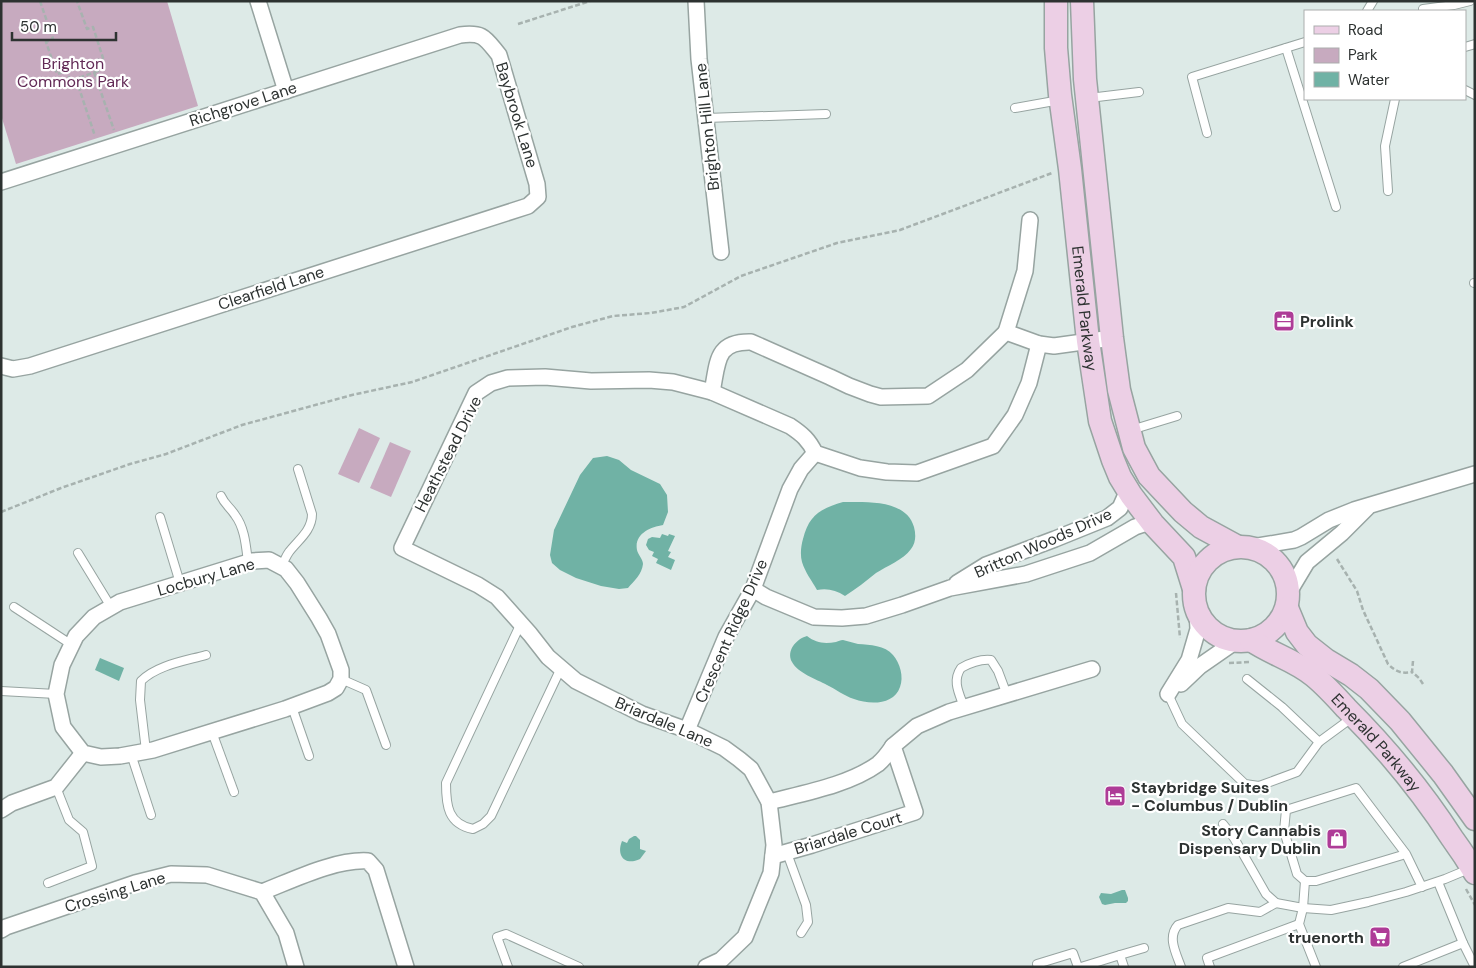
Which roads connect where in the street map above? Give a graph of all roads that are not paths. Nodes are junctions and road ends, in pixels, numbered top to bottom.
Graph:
1 (258, 1) edge
2 (696, 1) edge
3 (1056, 1) edge
4 (1082, 1) edge
5 (1470, 1) edge
6 (1423, 7) edge
7 (486, 38) joint
8 (1304, 42) edge
9 (1286, 48) junction
10 (286, 90) junction
11 (1139, 92) dead end
12 (1087, 98) junction
13 (1061, 100) junction
14 (1395, 100) edge
15 (1015, 108) dead end
16 (826, 114) dead end
17 (706, 118) junction
18 (1207, 133) dead end
19 (1, 182) edge
20 (1388, 191) dead end
21 (538, 197) joint
22 (1336, 207) dead end
23 (1030, 220) dead end
24 (721, 252) dead end
25 (1006, 332) junction
26 (1112, 338) junction
27 (1088, 341) junction
28 (1039, 344) junction
29 (1, 366) edge
30 (712, 392) junction
31 (1177, 416) dead end
32 (1129, 430) junction
33 (815, 453) junction
34 (298, 469) dead end
35 (1475, 474) edge
36 (1128, 490) junction
37 (221, 496) dead end
38 (1369, 506) junction
39 (160, 517) dead end
40 (1153, 524) junction
41 (1244, 547) junction
42 (78, 552) dead end
43 (248, 562) junction
44 (281, 566) junction
45 (180, 584) junction
46 (950, 588) junction
47 (753, 589) junction
48 (1195, 600) junction
49 (1288, 600) junction
50 (111, 607) junction
51 (14, 608) dead end
52 (521, 623) junction
53 (1243, 640) junction
54 (72, 645) junction
55 (206, 655) dead end
56 (561, 668) junction
57 (1092, 669) dead end
58 (340, 679) junction
59 (1247, 679) dead end
60 (1, 690) edge
61 (56, 694) junction
62 (1168, 694) junction
63 (1006, 695) junction
64 (292, 707) junction
65 (964, 707) junction
66 (1354, 716) junction
67 (687, 730) junction
68 (212, 732) junction
69 (1319, 742) junction
70 (386, 745) dead end
71 (893, 746) junction
72 (83, 752) junction
73 (139, 753) junction
74 (309, 756) dead end
75 (56, 788) junction
76 (234, 792) dead end
77 (769, 802) junction
78 (1, 810) edge
79 (151, 815) dead end
80 (1475, 819) edge
81 (1223, 824) dead end
82 (780, 854) junction
83 (1406, 854) junction
84 (1473, 870) edge
85 (1304, 881) junction
86 (1438, 882) junction
87 (48, 883) dead end
88 (1422, 887) junction
89 (262, 892) junction
90 (1276, 903) junction
91 (1303, 908) junction
92 (1299, 924) junction
93 (3, 928) edge
94 (801, 933) dead end
95 (1463, 943) junction
96 (1144, 948) dead end
97 (1120, 955) junction
98 (296, 967) edge
99 (406, 967) edge
100 (508, 967) edge
101 (579, 967) edge
102 (706, 967) edge
103 (1038, 967) edge
104 (1080, 967) edge
105 (1124, 967) edge
106 (1181, 967) edge
107 (1210, 967) edge
108 (1316, 967) edge
109 (1403, 967) edge
110 (1475, 967) edge

1 - 10 street
2 - 17 street, Brighton Hill Lane
3 - 13 main road, Emerald Parkway
4 - 12 main road, Emerald Parkway
5 - 6 lane
7 - 10 street, Richgrove Lane
7 - 21 street, Baybrook Lane
8 - 9 lane
9 - 18 lane
9 - 22 lane
10 - 19 street, Richgrove Lane
11 - 12 lane
12 - 26 main road, Emerald Parkway
13 - 15 lane
13 - 27 main road, Emerald Parkway
14 - 20 lane
16 - 17 lane
17 - 24 street, Brighton Hill Lane
21 - 29 street, Clearfield Lane
23 - 25 street
25 - 28 street
25 - 30 street
26 - 27 street
26 - 32 main road, Emerald Parkway
27 - 28 street
27 - 36 main road, Emerald Parkway
28 - 33 street
30 - 33 street, Heathstead Drive
30 - 52 street, Heathstead Drive
31 - 32 lane
32 - 41 main road, Emerald Parkway
33 - 47 street, Crescent Ridge Drive
34 - 44 lane
35 - 38 street
36 - 40 main road, Emerald Parkway
36 - 46 street, Britton Woods Drive
37 - 43 lane
38 - 41 street
38 - 49 street
39 - 45 lane
40 - 46 street, Britton Woods Drive
40 - 48 main road, Emerald Parkway
41 - 48 main road
41 - 49 main road
42 - 50 lane
43 - 44 street, Locbury Lane
43 - 45 street, Locbury Lane
44 - 58 street
45 - 50 street, Locbury Lane
46 - 47 street, Britton Woods Drive
47 - 67 street, Crescent Ridge Drive
48 - 53 main road
48 - 62 street
49 - 53 main road
49 - 80 main road, Emerald Parkway
50 - 54 street, Locbury Lane
51 - 54 lane
52 - 56 street, Briardale Lane
52 - 56 lane
53 - 62 street
53 - 66 main road, Emerald Parkway
54 - 61 street, Locbury Lane
55 - 73 lane
56 - 67 street, Briardale Lane
57 - 63 street
58 - 64 street
58 - 70 lane
59 - 69 lane
60 - 61 lane
61 - 72 street, Locbury Lane
62 - 69 lane
63 - 65 street
63 - 65 lane
64 - 68 street
64 - 74 lane
65 - 71 street
66 - 69 lane
66 - 84 main road, Emerald Parkway
67 - 77 street, Briardale Lane
68 - 73 street
68 - 76 lane
71 - 77 street
71 - 82 street, Briardale Court
72 - 73 street
72 - 75 street
73 - 79 lane
75 - 78 street
75 - 87 lane
77 - 82 street, Briardale Lane
81 - 90 lane
82 - 94 lane
82 - 102 street, Briardale Lane
83 - 85 lane
83 - 85 lane
83 - 88 lane
84 - 86 lane
85 - 91 lane
86 - 88 lane
86 - 95 lane
88 - 91 lane
89 - 93 street, Crossing Lane
89 - 98 street
89 - 99 street
90 - 91 lane
90 - 106 lane
91 - 92 lane
92 - 107 lane
92 - 108 lane
95 - 109 lane
95 - 110 lane
96 - 97 lane
97 - 104 lane
97 - 105 lane
100 - 101 lane
103 - 104 lane

